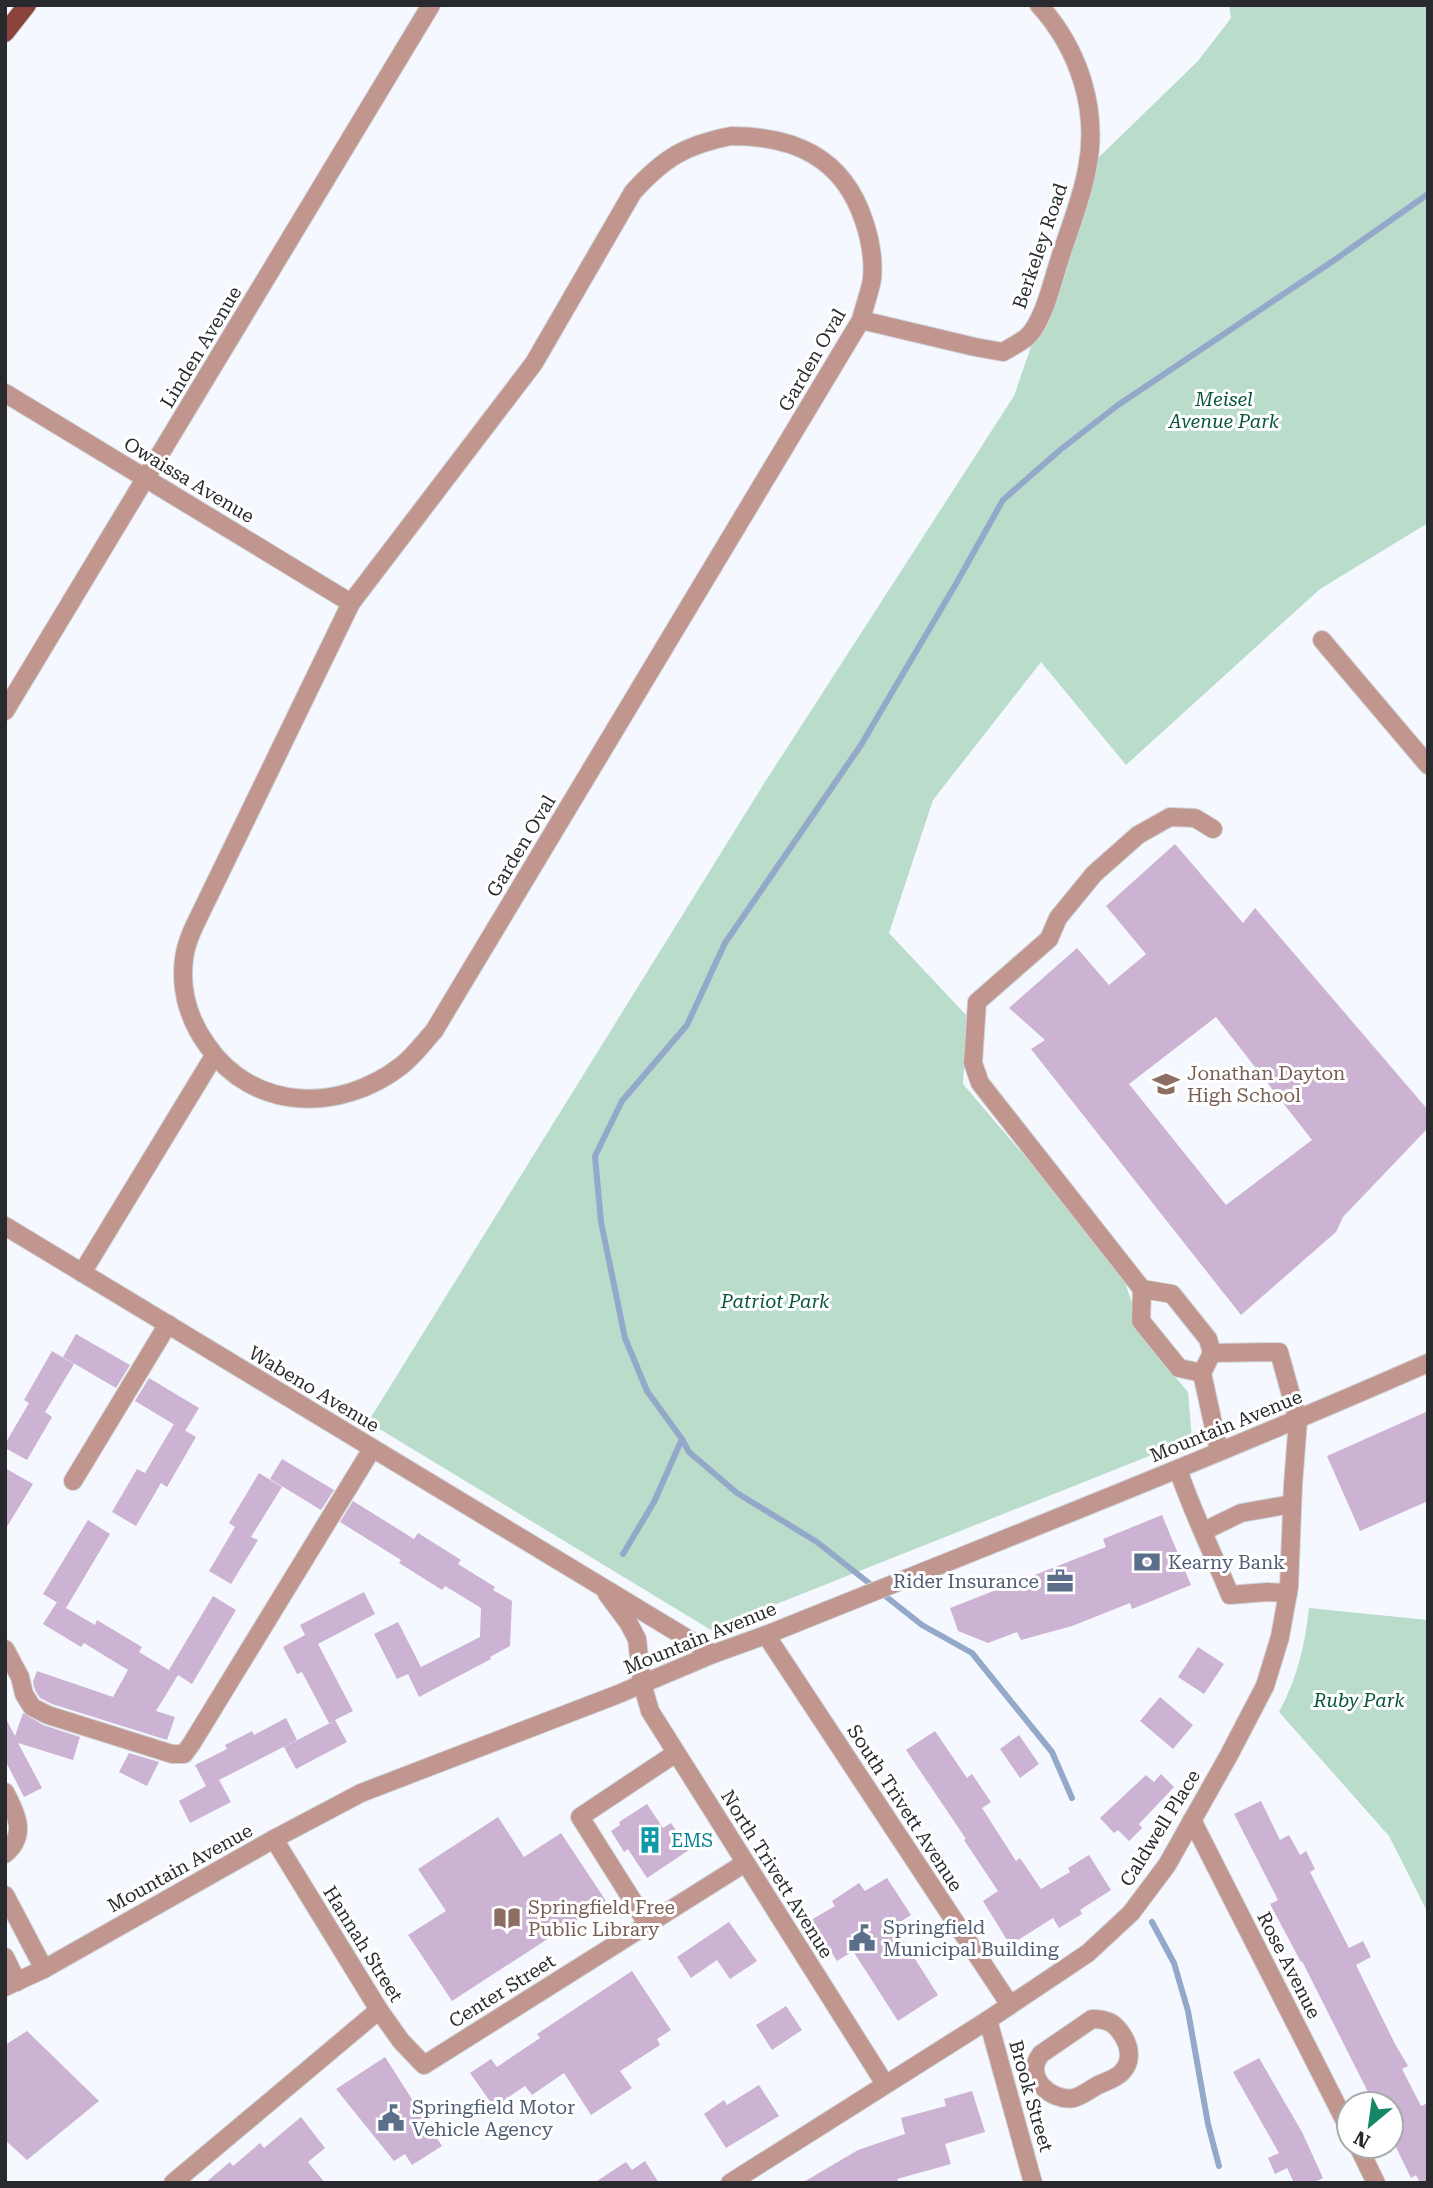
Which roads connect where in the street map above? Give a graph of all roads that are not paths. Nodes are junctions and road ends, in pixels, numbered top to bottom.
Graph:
1 (27, 5) edge
2 (431, 5) edge
3 (1039, 5) edge
4 (5, 33) edge
5 (861, 320) junction
6 (5, 393) edge
7 (146, 478) junction
8 (351, 603) junction
9 (1322, 640) dead end
10 (5, 711) edge
11 (1428, 765) edge
12 (1213, 829) dead end
13 (214, 1056) junction
14 (5, 1226) edge
15 (82, 1273) junction
16 (1142, 1289) junction
17 (167, 1324) junction
18 (1212, 1353) junction
19 (1428, 1363) edge
20 (1202, 1374) junction
21 (1298, 1420) junction
22 (372, 1449) junction
23 (1219, 1451) junction
24 (1178, 1469) junction
25 (73, 1481) dead end
26 (1292, 1504) junction
27 (1204, 1531) junction
28 (601, 1586) junction
29 (1288, 1593) junction
30 (766, 1635) junction
31 (5, 1649) edge
32 (713, 1654) junction
33 (642, 1683) junction
34 (676, 1753) junction
35 (5, 1792) edge
36 (1192, 1821) junction
37 (274, 1839) junction
38 (5, 1854) edge
39 (745, 1863) junction
40 (5, 1895) edge
41 (648, 1924) junction
42 (5, 1958) edge
43 (44, 1969) junction
44 (11, 1984) edge
45 (1010, 2005) junction
46 (379, 2010) junction
47 (988, 2020) junction
48 (424, 2065) joint
49 (1037, 2081) junction
50 (885, 2084) junction
51 (1007, 2091) junction
52 (1335, 2102) edge
53 (1365, 2160) edge
54 (173, 2183) edge
55 (730, 2183) edge
56 (1033, 2183) edge
57 (1376, 2183) edge

1 - 4 main road
2 - 7 street, Linden Avenue
3 - 5 street, Berkeley Road
5 - 8 street, Garden Oval
5 - 13 street, Garden Oval
6 - 7 street, Owaissa Avenue
7 - 8 street, Owaissa Avenue
7 - 10 street, Linden Avenue
8 - 13 street, Garden Oval
9 - 11 street
12 - 16 street
13 - 15 street
14 - 15 street, Wabeno Avenue
15 - 17 street, Wabeno Avenue
16 - 18 street
16 - 20 street
17 - 22 street, Wabeno Avenue
17 - 25 street
18 - 20 street
18 - 21 street, Caldwell Place
19 - 21 street, Mountain Avenue
20 - 23 street
21 - 23 street, Mountain Avenue
21 - 26 street, Caldwell Place
22 - 28 street, Wabeno Avenue
22 - 31 street
23 - 24 street, Mountain Avenue
24 - 27 street
24 - 30 street, Mountain Avenue
26 - 27 street
26 - 29 street, Caldwell Place
27 - 29 street
28 - 32 street, Wabeno Avenue
28 - 33 street, Wabeno Avenue
29 - 36 street, Caldwell Place
30 - 32 street, Mountain Avenue
30 - 45 street, South Trivett Avenue
32 - 33 street, Mountain Avenue
33 - 34 street, North Trivett Avenue
33 - 37 street, Mountain Avenue
34 - 39 street, North Trivett Avenue
34 - 41 street
35 - 38 street
36 - 45 street, Caldwell Place
36 - 52 street, Rose Avenue
37 - 43 street, Mountain Avenue
37 - 46 street, Hannah Street
39 - 41 street, Center Street
39 - 50 street, North Trivett Avenue
40 - 43 street
41 - 48 street, Center Street
42 - 44 street
43 - 44 street, Mountain Avenue
45 - 47 street, Caldwell Place
46 - 48 street, Hannah Street
46 - 54 street
47 - 50 street, Caldwell Place
47 - 51 street, Brook Street
49 - 49 street
49 - 51 street
50 - 55 street, Caldwell Place
51 - 56 street, Brook Street
53 - 57 street

